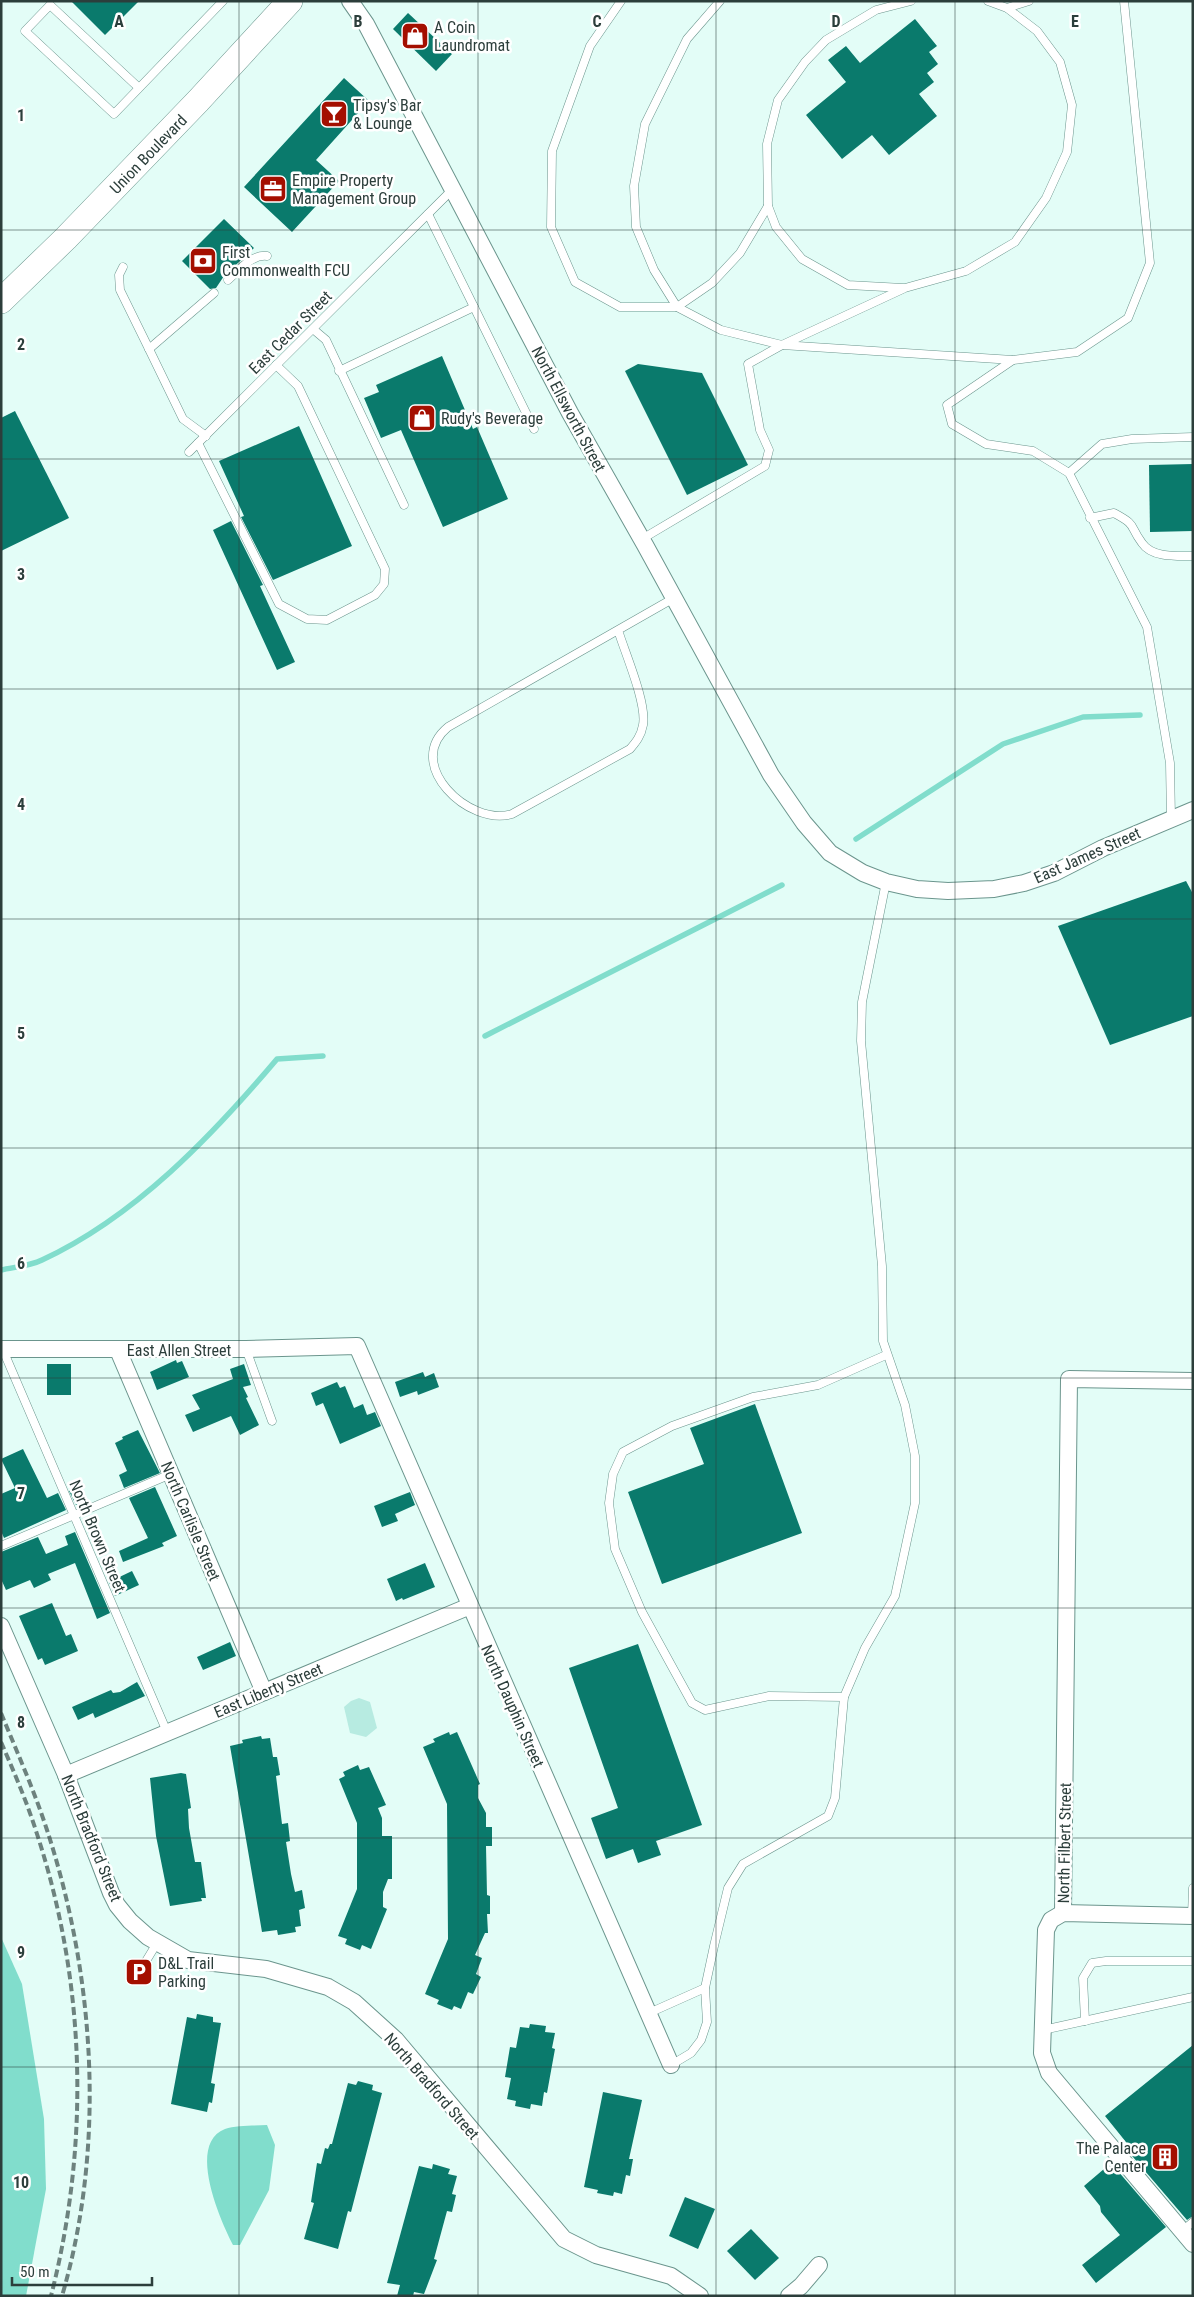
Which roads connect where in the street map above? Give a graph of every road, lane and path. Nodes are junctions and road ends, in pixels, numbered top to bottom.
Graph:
1 (223, 1) edge
2 (290, 1) edge
3 (621, 1) edge
4 (720, 1) edge
5 (911, 1) edge
6 (988, 1) edge
7 (1029, 1) edge
8 (1124, 1) edge
9 (48, 3) edge
10 (355, 4) edge
11 (1007, 8) junction
12 (138, 87) junction
13 (453, 188) junction
14 (768, 206) junction
15 (428, 214) junction
16 (268, 256) dead end
17 (123, 266) dead end
18 (228, 280) dead end
19 (905, 288) junction
20 (214, 293) dead end
21 (1, 301) edge
22 (474, 306) junction
23 (677, 306) junction
24 (313, 328) junction
25 (782, 345) junction
26 (149, 349) junction
27 (1013, 360) junction
28 (276, 365) junction
29 (339, 371) junction
30 (534, 429) dead end
31 (206, 436) junction
32 (1193, 437) edge
33 (198, 443) junction
34 (189, 452) dead end
35 (1069, 474) junction
36 (404, 505) dead end
37 (1090, 518) junction
38 (642, 539) junction
39 (1193, 556) edge
40 (674, 598) junction
41 (618, 630) junction
42 (1193, 810) edge
43 (796, 813) joint
44 (1171, 819) junction
45 (886, 882) junction
46 (357, 1346) joint
47 (246, 1349) junction
48 (2, 1350) edge
49 (118, 1350) junction
50 (886, 1355) junction
51 (1193, 1381) edge
52 (272, 1422) dead end
53 (171, 1474) junction
54 (74, 1515) junction
55 (1, 1546) edge
56 (470, 1606) junction
57 (1, 1626) edge
58 (264, 1692) junction
59 (844, 1697) junction
60 (167, 1732) junction
61 (66, 1775) junction
62 (1193, 1888) edge
63 (1063, 1913) junction
64 (1193, 1916) edge
65 (157, 1943) junction
66 (1193, 1961) edge
67 (143, 1966) dead end
68 (705, 1988) junction
69 (1193, 1998) edge
70 (649, 2013) junction
71 (1085, 2021) junction
72 (1043, 2030) junction
73 (671, 2065) joint
74 (1187, 2226) edge
75 (1193, 2244) edge
76 (819, 2265) dead end
77 (700, 2296) edge
78 (789, 2296) edge

1 - 12 lane
2 - 21 main road, Union Boulevard
3 - 23 lane
4 - 23 lane
5 - 14 lane
6 - 11 lane
7 - 11 lane
8 - 27 lane
9 - 12 lane
9 - 12 lane
10 - 13 street, North Ellsworth Street
11 - 19 lane
13 - 15 lane, East Cedar Street
13 - 38 street, North Ellsworth Street
14 - 19 lane
14 - 23 lane
15 - 22 lane
15 - 24 lane, East Cedar Street
16 - 18 lane
17 - 26 lane
19 - 25 lane
20 - 26 lane
22 - 29 lane
22 - 30 lane
23 - 25 lane
24 - 28 lane, East Cedar Street
24 - 29 lane
25 - 27 lane
25 - 38 lane
26 - 31 lane
27 - 35 lane
28 - 31 lane, East Cedar Street
28 - 33 lane
29 - 36 lane
31 - 33 lane, East Cedar Street
32 - 35 lane
33 - 34 lane, East Cedar Street
35 - 37 lane
37 - 39 lane
37 - 44 lane
38 - 40 street, North Ellsworth Street
40 - 41 lane
40 - 43 street, North Ellsworth Street
41 - 41 lane
42 - 44 street, East James Street
43 - 45 street, East James Street
44 - 45 street, East James Street
45 - 50 lane
46 - 47 street, East Allen Street
46 - 56 street, North Dauphin Street
47 - 49 street, East Allen Street
47 - 52 lane
48 - 49 street, East Allen Street
48 - 54 lane, North Brown Street
49 - 53 street, North Carlisle Street
50 - 59 lane
50 - 59 lane
51 - 63 street, North Filbert Street
53 - 54 lane
53 - 58 street, North Carlisle Street
54 - 55 lane
54 - 60 lane, North Brown Street
56 - 58 street, East Liberty Street
56 - 70 street, North Dauphin Street
57 - 61 street, North Bradford Street
58 - 60 street, East Liberty Street
59 - 68 lane
60 - 61 street, East Liberty Street
61 - 65 street, North Bradford Street
62 - 64 lane
63 - 64 street
63 - 72 street, North Filbert Street
65 - 67 lane
65 - 77 street, North Bradford Street
66 - 71 lane
68 - 70 lane
68 - 73 lane
69 - 71 lane
70 - 73 street, North Dauphin Street
71 - 72 lane
72 - 74 street, North Filbert Street
74 - 75 street, North Filbert Street
76 - 78 street

